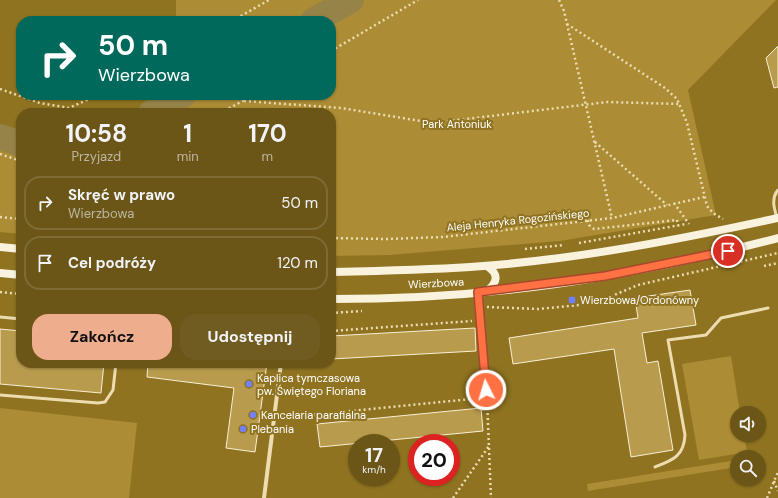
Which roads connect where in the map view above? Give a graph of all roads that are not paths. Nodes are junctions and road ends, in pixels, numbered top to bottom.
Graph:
1 (778, 190) edge
2 (778, 218) edge
3 (778, 238) edge
4 (0, 247) edge
5 (16, 249) edge
6 (487, 266) junction
7 (0, 272) edge
8 (336, 272) edge
9 (16, 274) edge
10 (487, 291) junction
11 (478, 292) junction
12 (336, 299) edge
13 (768, 308) dead end
14 (0, 317) edge
15 (16, 319) edge
16 (115, 368) edge
17 (280, 368) edge
18 (486, 390) dead end
19 (0, 395) edge
20 (655, 467) dead end
21 (264, 498) edge

1 - 2 lane
2 - 6 main road, Wierzbowa
3 - 10 main road, Wierzbowa
4 - 5 main road
6 - 8 main road, Wierzbowa
6 - 10 main road
7 - 9 main road
10 - 11 main road, Wierzbowa
11 - 12 main road, Wierzbowa
11 - 18 lane
13 - 20 lane
14 - 15 lane
16 - 19 lane
17 - 21 street

